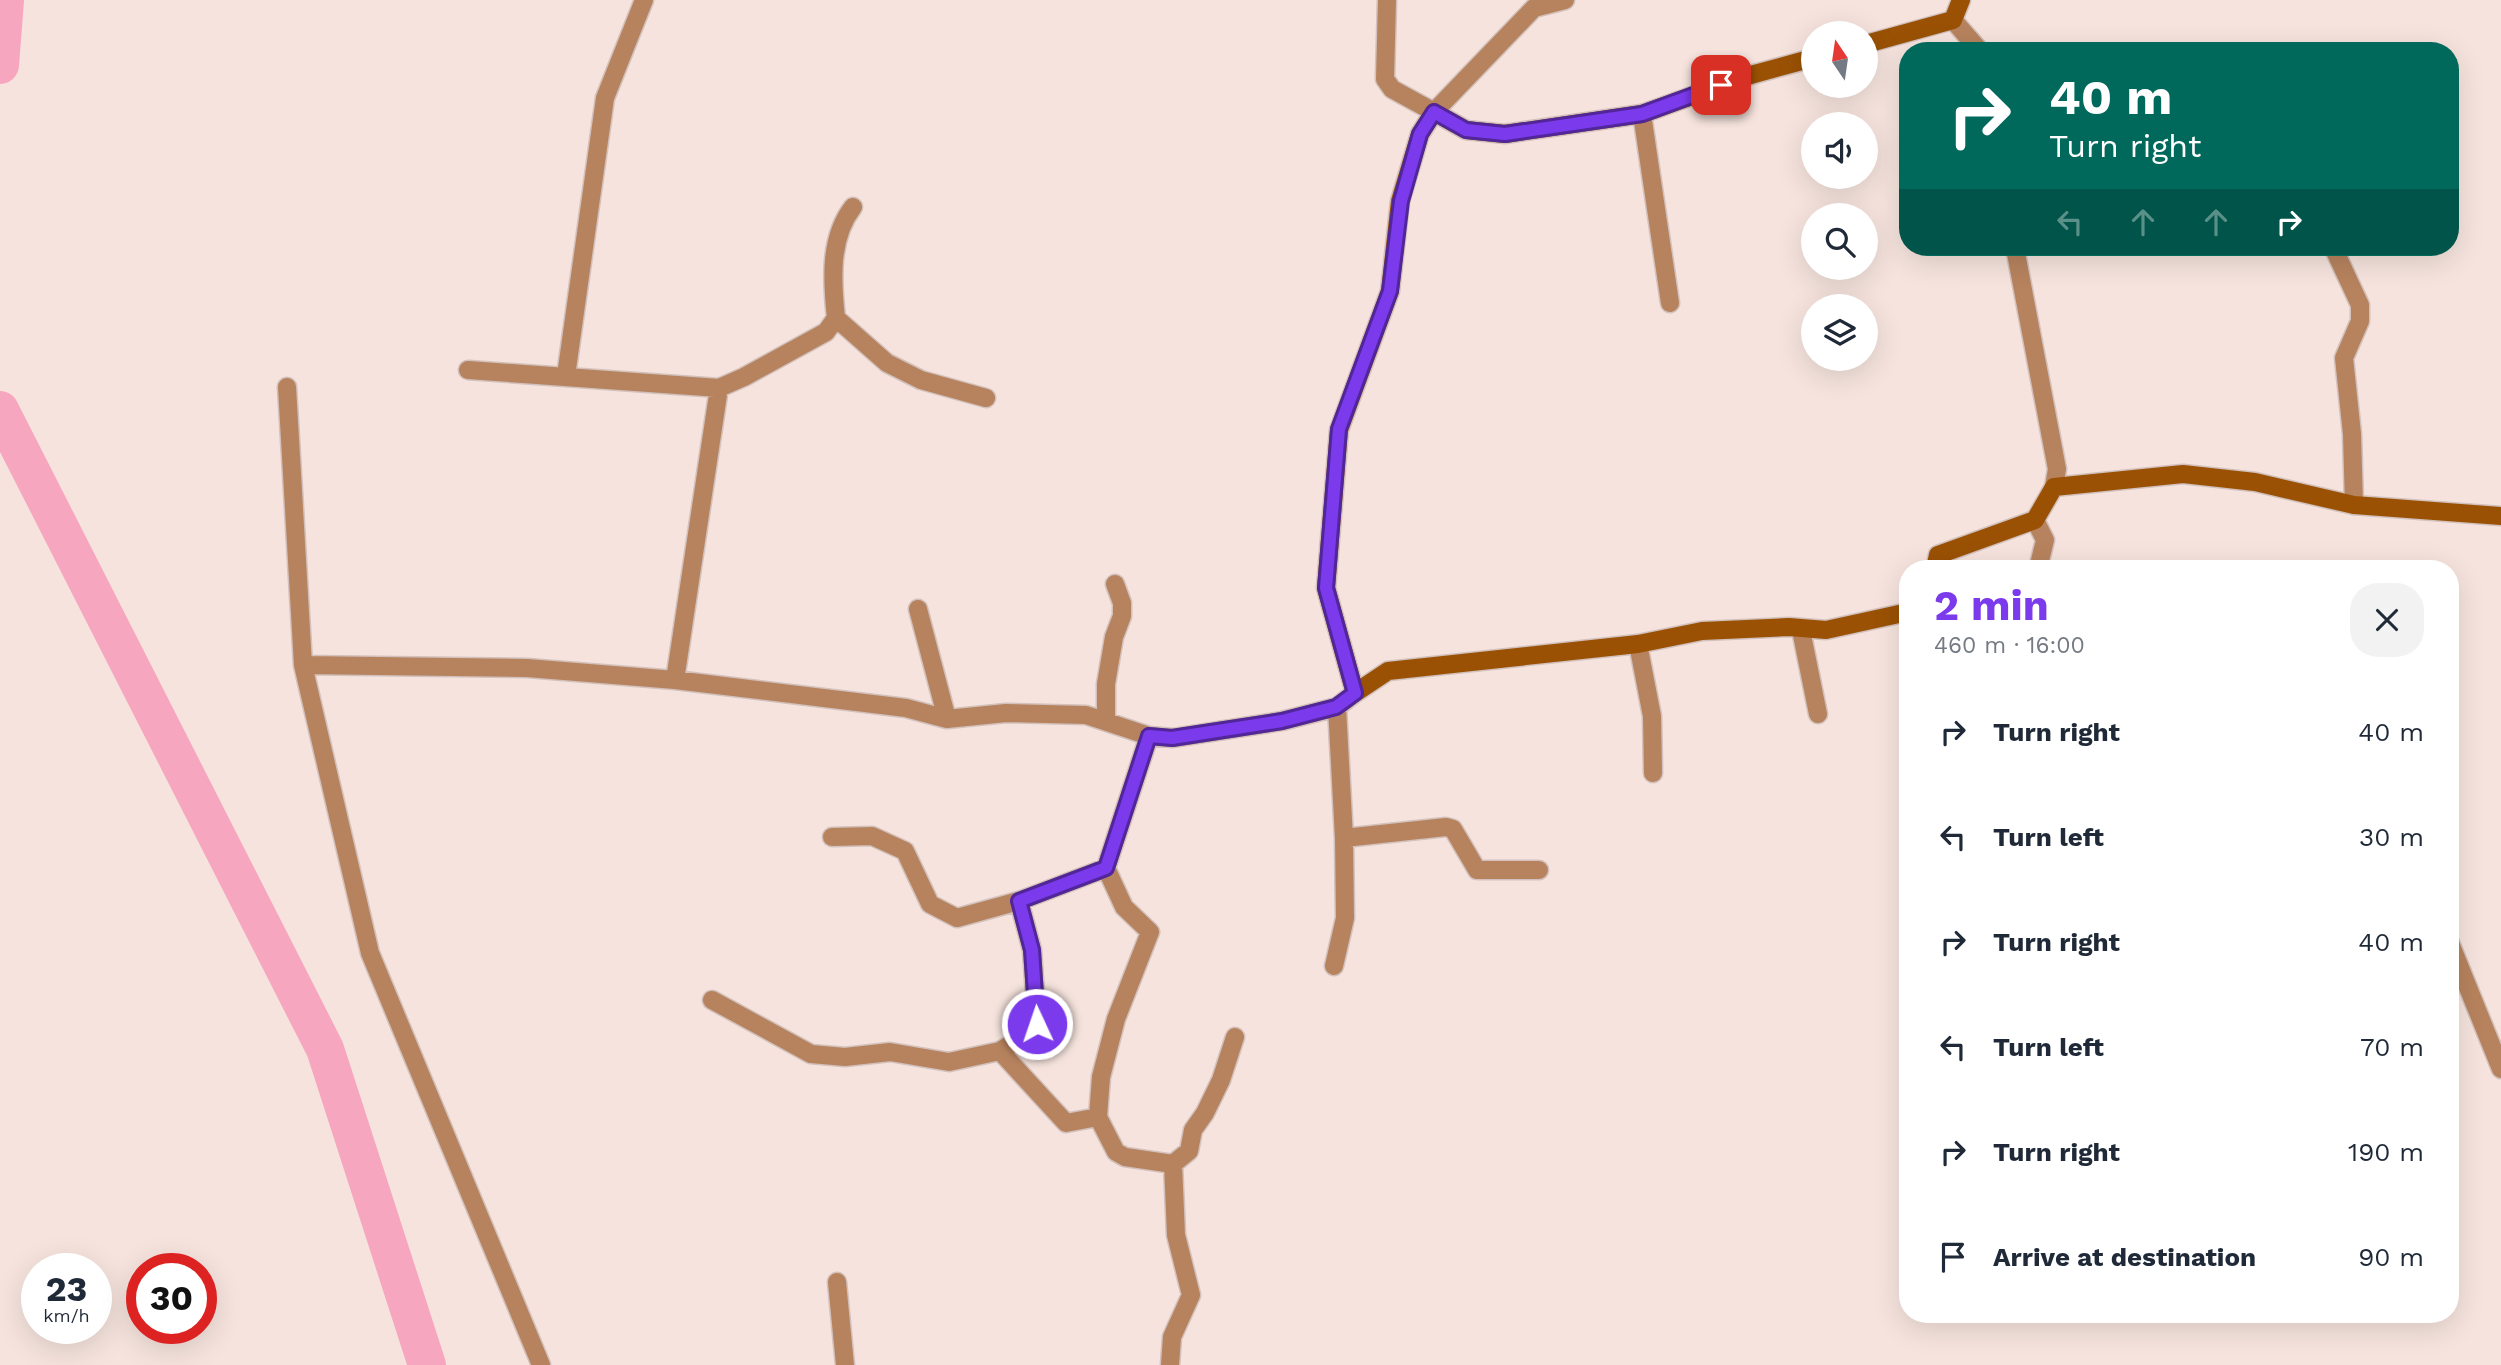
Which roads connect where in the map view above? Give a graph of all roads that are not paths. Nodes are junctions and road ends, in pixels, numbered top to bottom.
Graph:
1 (644, 0) edge
2 (1387, 0) edge
3 (1565, 0) edge
4 (1961, 0) edge
5 (1953, 20) junction
6 (1878, 41) edge
7 (1972, 42) edge
8 (1801, 61) edge
9 (1434, 112) junction
10 (1642, 114) junction
11 (853, 207) dead end
12 (2017, 256) edge
13 (2337, 256) edge
14 (1670, 303) dead end
15 (836, 318) junction
16 (468, 370) dead end
17 (566, 376) junction
18 (287, 387) dead end
19 (719, 388) junction
20 (986, 398) dead end
21 (2054, 487) junction
22 (2354, 505) junction
23 (2501, 516) edge
24 (2035, 520) junction
25 (1937, 560) edge
26 (2040, 560) edge
27 (1115, 584) dead end
28 (918, 610) dead end
29 (1899, 614) edge
30 (1801, 629) junction
31 (1638, 644) junction
32 (303, 665) junction
33 (675, 680) junction
34 (1355, 693) junction
35 (1336, 707) junction
36 (1818, 714) dead end
37 (947, 719) junction
38 (1106, 721) junction
39 (1149, 736) junction
40 (1653, 773) dead end
41 (832, 837) dead end
42 (1344, 838) junction
43 (1106, 868) junction
44 (1539, 870) dead end
45 (1019, 901) junction
46 (2459, 965) edge
47 (1334, 966) dead end
48 (712, 1000) dead end
49 (1235, 1037) dead end
50 (1000, 1051) junction
51 (2501, 1069) edge
52 (1098, 1117) junction
53 (1173, 1164) junction
54 (837, 1282) dead end
55 (541, 1365) edge
56 (845, 1365) edge
57 (1170, 1365) edge

1 - 17 street
2 - 9 street
3 - 9 street
4 - 5 street
5 - 6 street
5 - 7 street
8 - 10 street
9 - 10 street
9 - 34 street
10 - 14 street
11 - 15 street
12 - 21 street
13 - 22 street
15 - 19 street
15 - 20 street
16 - 17 street
17 - 19 street
18 - 32 street
19 - 33 street
21 - 22 street
21 - 24 street
22 - 23 street
24 - 25 street
24 - 26 street
27 - 38 street
28 - 37 street
29 - 30 street
30 - 31 street
30 - 36 street
31 - 34 street
31 - 40 street
32 - 33 street
32 - 55 street
33 - 37 street
34 - 35 street
35 - 39 street
35 - 42 street
37 - 38 street
38 - 39 street
39 - 43 street
41 - 45 street
42 - 44 street
42 - 47 street
43 - 45 street
43 - 52 street
45 - 50 street
46 - 51 street
48 - 50 street
49 - 53 street
50 - 52 street
52 - 53 street
53 - 57 street
54 - 56 street

